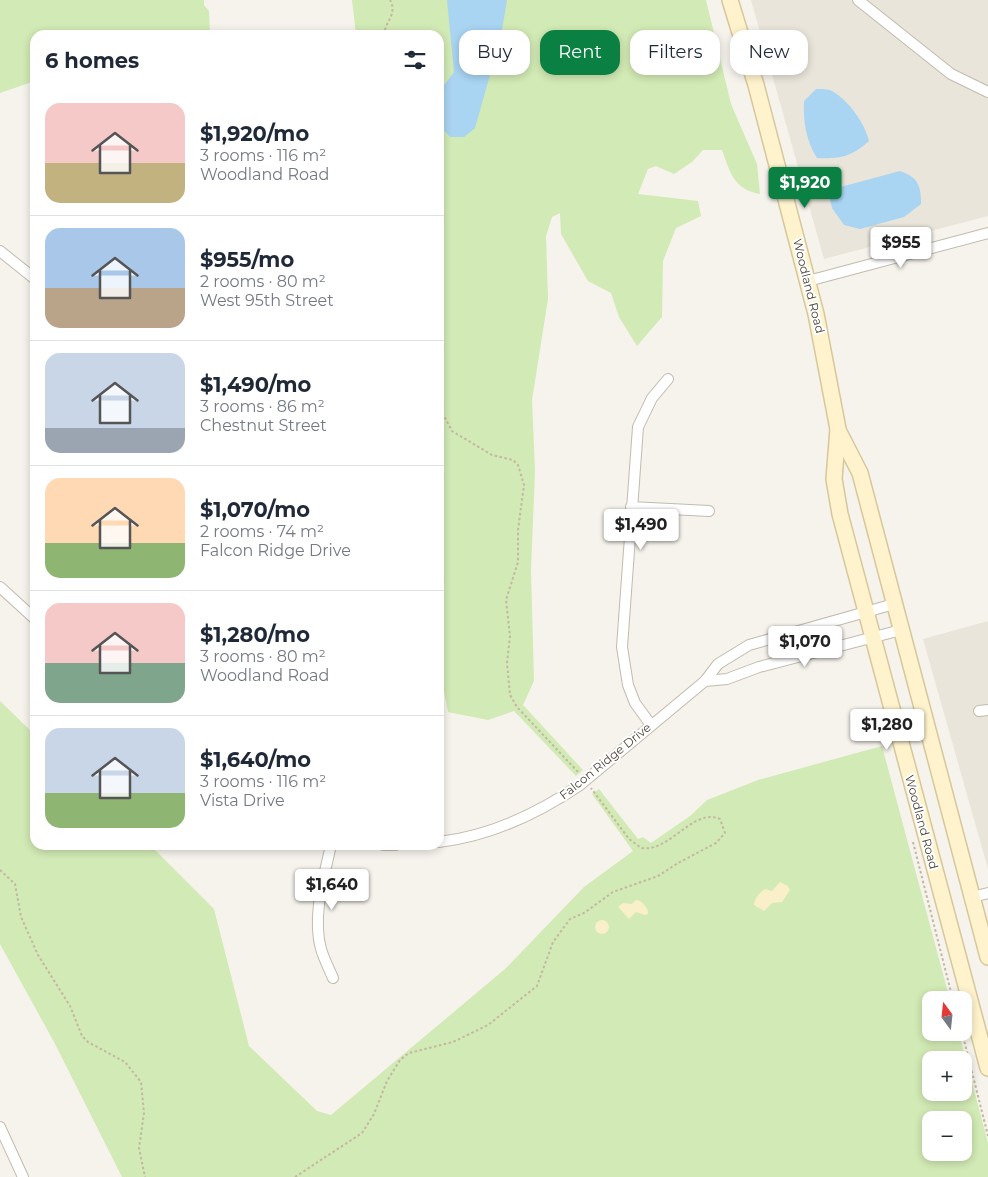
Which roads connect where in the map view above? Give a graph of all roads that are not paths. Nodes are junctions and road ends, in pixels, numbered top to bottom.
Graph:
1 (730, 0) edge
2 (858, 0) edge
3 (988, 92) edge
4 (988, 232) edge
5 (0, 252) edge
6 (30, 270) edge
7 (808, 281) junction
8 (668, 379) dead end
9 (838, 429) junction
10 (631, 507) junction
11 (709, 512) dead end
12 (0, 587) edge
13 (894, 604) junction
14 (865, 613) junction
15 (30, 614) edge
16 (901, 630) junction
17 (872, 638) junction
18 (705, 681) junction
19 (651, 725) junction
20 (444, 841) edge
21 (330, 850) edge
22 (988, 893) edge
23 (972, 897) junction
24 (988, 957) edge
25 (333, 978) dead end
26 (988, 1068) edge
27 (0, 1128) edge
28 (23, 1177) edge

1 - 7 main road, Woodland Road
2 - 3 street
4 - 7 street
5 - 6 street
7 - 9 main road, Woodland Road
8 - 10 street
9 - 13 main road, Woodland Road
9 - 14 main road, Woodland Road
10 - 11 street
10 - 19 street
12 - 15 street
13 - 14 street, Falcon Ridge Drive
13 - 16 main road, Woodland Road
14 - 17 main road, Woodland Road
14 - 18 street, Falcon Ridge Drive
16 - 17 street
16 - 23 main road, Woodland Road
17 - 18 street
17 - 26 main road, Woodland Road
18 - 19 street, Falcon Ridge Drive
19 - 20 street, Falcon Ridge Drive
21 - 25 street
22 - 23 street
23 - 24 main road, Woodland Road
27 - 28 street

